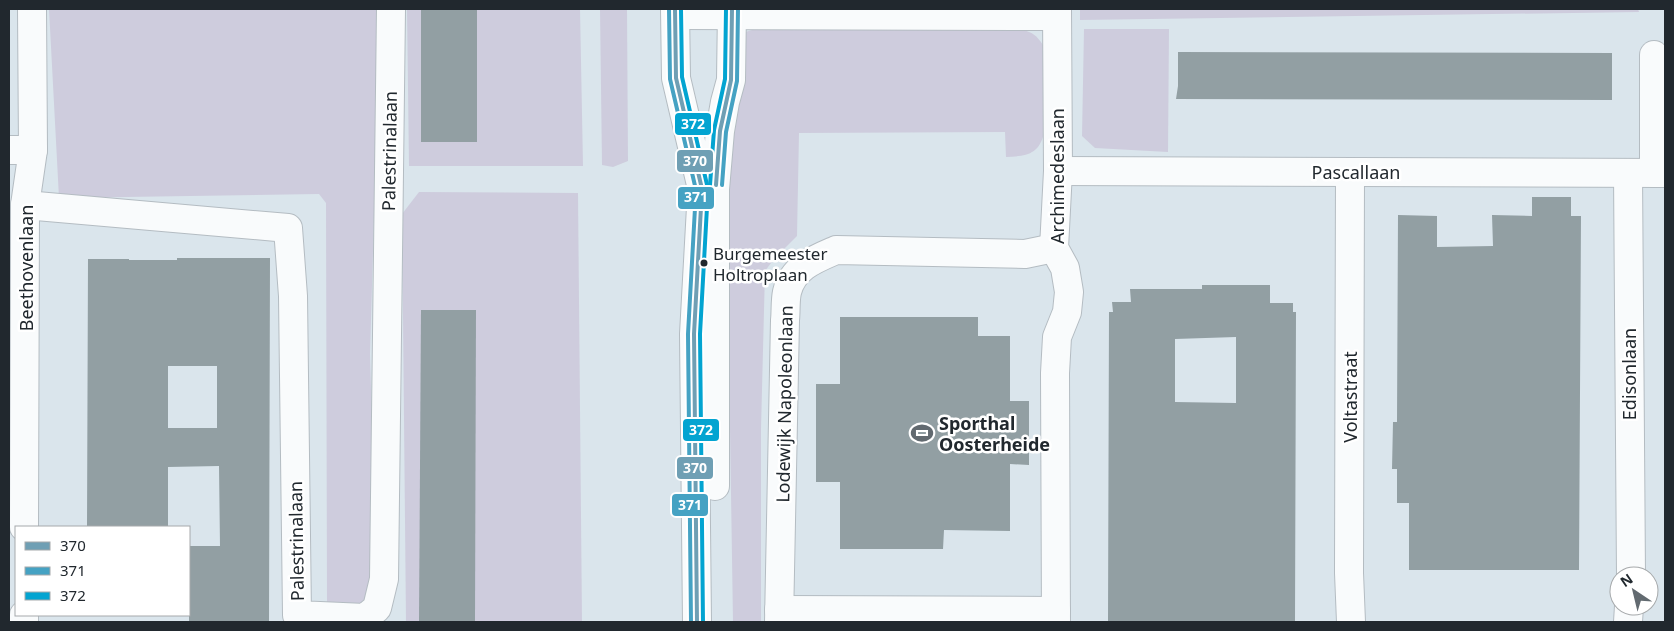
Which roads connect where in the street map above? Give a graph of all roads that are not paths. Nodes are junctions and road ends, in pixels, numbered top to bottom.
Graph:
1 (32, 9) edge
2 (391, 9) edge
3 (676, 12) edge
4 (732, 12) edge
5 (1057, 17) edge
6 (1654, 55) dead end
7 (21, 150) edge
8 (1058, 171) junction
9 (1350, 172) junction
10 (1649, 173) edge
11 (25, 205) junction
12 (1054, 248) junction
13 (24, 526) edge
14 (1631, 566) edge
15 (779, 616) edge
16 (1056, 616) edge
17 (297, 619) edge
18 (697, 622) edge
19 (716, 622) edge
20 (1351, 622) edge

1 - 7 street, Beethovenlaan
2 - 17 street, Palestrinalaan
3 - 4 street
3 - 18 street
4 - 5 street
4 - 19 street
5 - 8 street, Archimedeslaan
6 - 10 street
7 - 11 street, Beethovenlaan
8 - 9 street, Pascallaan
8 - 12 street, Archimedeslaan
9 - 10 street, Pascallaan
9 - 20 street, Voltastraat
10 - 14 street, Edisonlaan
11 - 13 street, Beethovenlaan
11 - 17 street, Palestrinalaan
12 - 15 street, Lodewijk Napoleonlaan
12 - 16 street, Archimedeslaan
15 - 16 street

